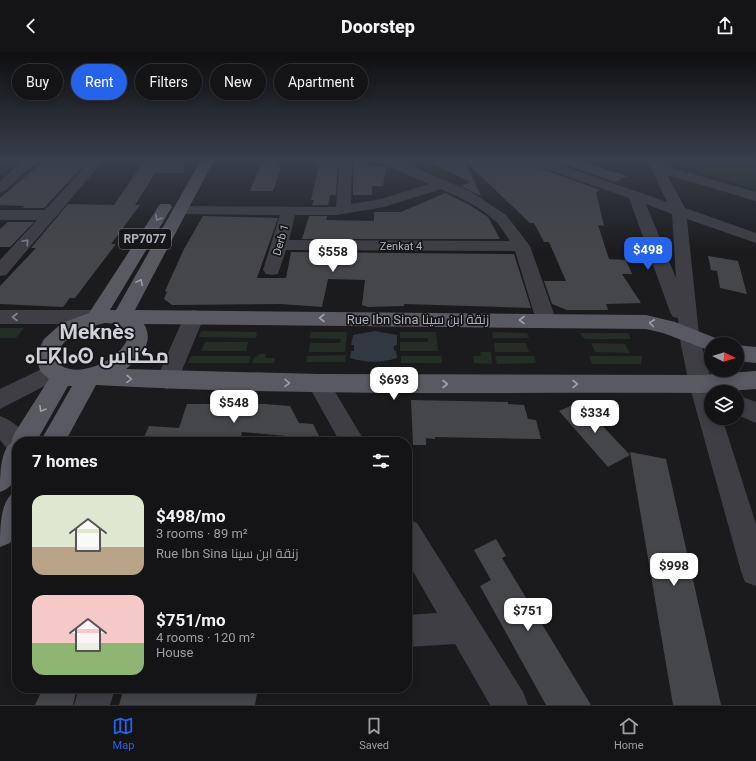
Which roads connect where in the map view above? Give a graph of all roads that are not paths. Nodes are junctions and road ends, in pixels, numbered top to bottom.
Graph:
1 (71, 190) edge
2 (174, 190) edge
3 (190, 190) edge
4 (344, 190) edge
5 (422, 190) edge
6 (457, 190) edge
7 (619, 190) edge
8 (658, 190) edge
9 (669, 190) edge
10 (734, 190) edge
11 (635, 196) junction
12 (756, 198) edge
13 (179, 210) junction
14 (343, 210) junction
15 (289, 211) junction
16 (679, 211) junction
17 (0, 215) edge
18 (50, 215) junction
19 (756, 238) edge
20 (280, 245) junction
21 (522, 246) junction
22 (272, 270) dead end
23 (0, 271) edge
24 (0, 317) edge
25 (96, 317) junction
26 (122, 317) junction
27 (194, 317) junction
28 (546, 320) junction
29 (689, 335) junction
30 (704, 341) edge
31 (744, 354) edge
32 (756, 355) edge
33 (57, 374) junction
34 (90, 376) junction
35 (167, 380) junction
36 (756, 380) edge
37 (318, 383) junction
38 (706, 385) edge
39 (725, 385) edge
40 (704, 388) edge
41 (0, 400) edge
42 (744, 407) edge
43 (756, 413) edge
44 (717, 425) edge
45 (0, 426) edge
46 (13, 437) edge
47 (26, 437) edge
48 (55, 437) edge
49 (350, 437) edge
50 (12, 512) edge
51 (0, 533) edge
52 (412, 541) edge
53 (756, 571) edge
54 (464, 627) junction
55 (412, 631) edge
56 (96, 693) edge
57 (92, 705) edge
58 (510, 705) edge

1 - 18 street
2 -> 25 main road, RP7077
3 - 13 main road, RP7077
4 - 14 street
5 - 14 street
6 - 21 street
7 - 11 street
8 - 11 street
9 - 16 street
10 - 12 street
11 - 16 street
11 - 29 street
13 - 15 street
26 -> 13 main road, RP7077
14 - 15 street
15 - 20 street, Derb 1
16 - 19 street
16 - 29 street
17 - 18 street
23 -> 18 street
20 - 21 street, Zenkat 4
20 - 22 street, Derb 1
21 - 28 street
25 -> 24 street
25 - 26 main road
25 - 33 main road
26 - 27 main road, Rue Ibn Sina زنقة ابن سينا
26 - 34 main road
28 -> 27 main road, Rue Ibn Sina زنقة ابن سينا
27 - 35 street
29 -> 28 main road, Rue Ibn Sina زنقة ابن سينا
29 - 30 main road, Rue Ibn Sina زنقة ابن سينا
29 - 38 street
31 - 32 main road
33 - 34 main road
33 - 41 street
33 -> 47 main road
34 -> 35 main road
34 - 48 main road
35 -> 37 main road
36 - 39 main road
37 -> 40 main road
37 - 49 street
42 - 43 street
44 - 53 street
45 - 46 street
50 - 51 main road
52 - 54 street
54 - 55 street
54 - 58 street
56 - 57 street

